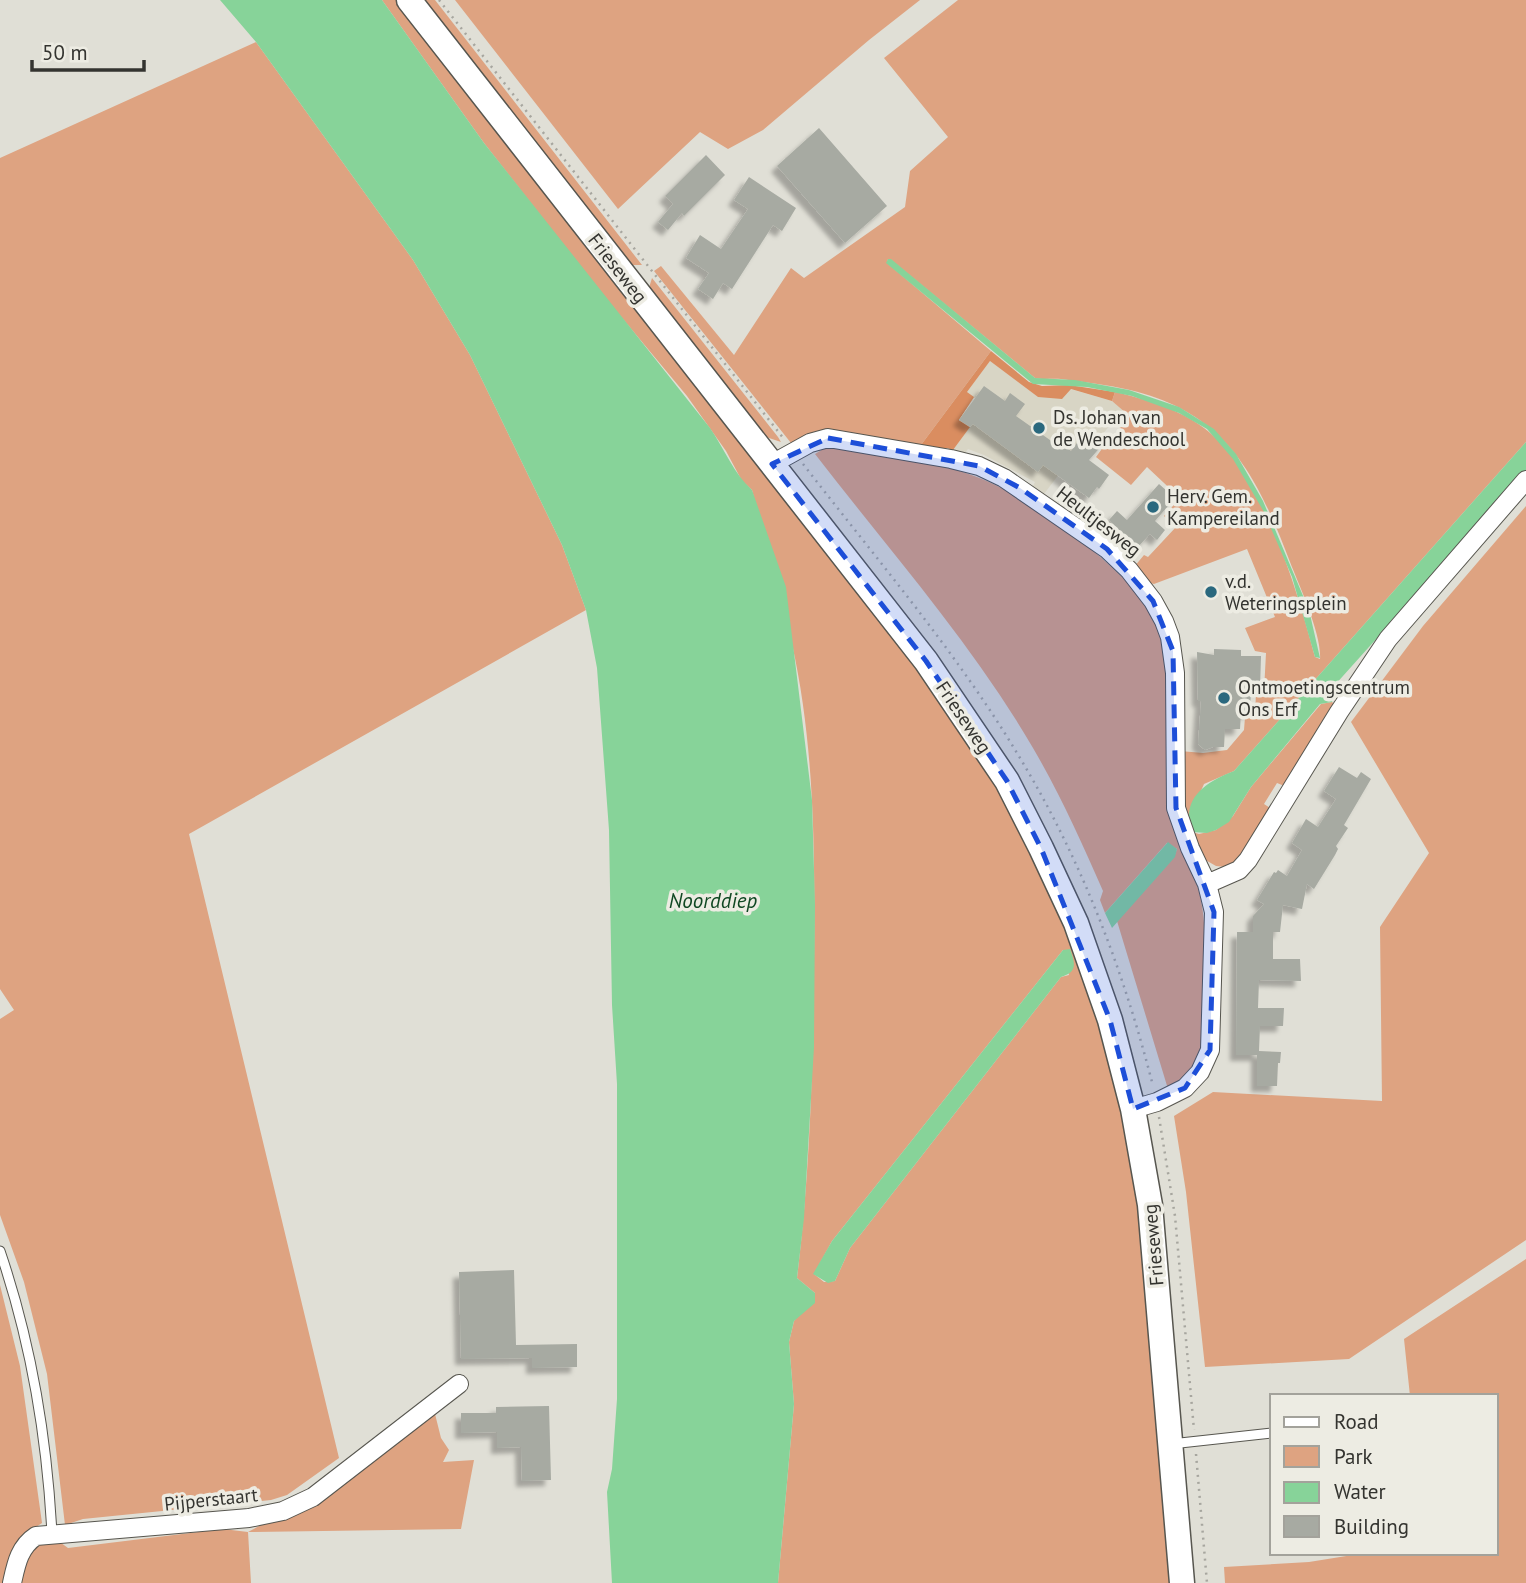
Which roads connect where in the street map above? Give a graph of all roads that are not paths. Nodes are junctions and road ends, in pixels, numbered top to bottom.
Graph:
1 (409, 0) edge
2 (772, 464) junction
3 (1526, 480) edge
4 (1208, 884) junction
5 (1145, 1106) junction
6 (0, 1251) edge
7 (459, 1384) dead end
8 (1270, 1433) edge
9 (1166, 1445) junction
10 (52, 1534) junction
11 (12, 1583) edge
12 (1182, 1583) edge

1 - 2 main road, Frieseweg
2 - 4 street, Heultjesweg
2 - 5 main road, Frieseweg
3 - 4 street
4 - 5 street, Heultjesweg
5 - 9 main road, Frieseweg
6 - 10 lane
7 - 10 street, Pijperstaart
8 - 9 lane
9 - 12 main road, Frieseweg
10 - 11 street, Pijperstaart

